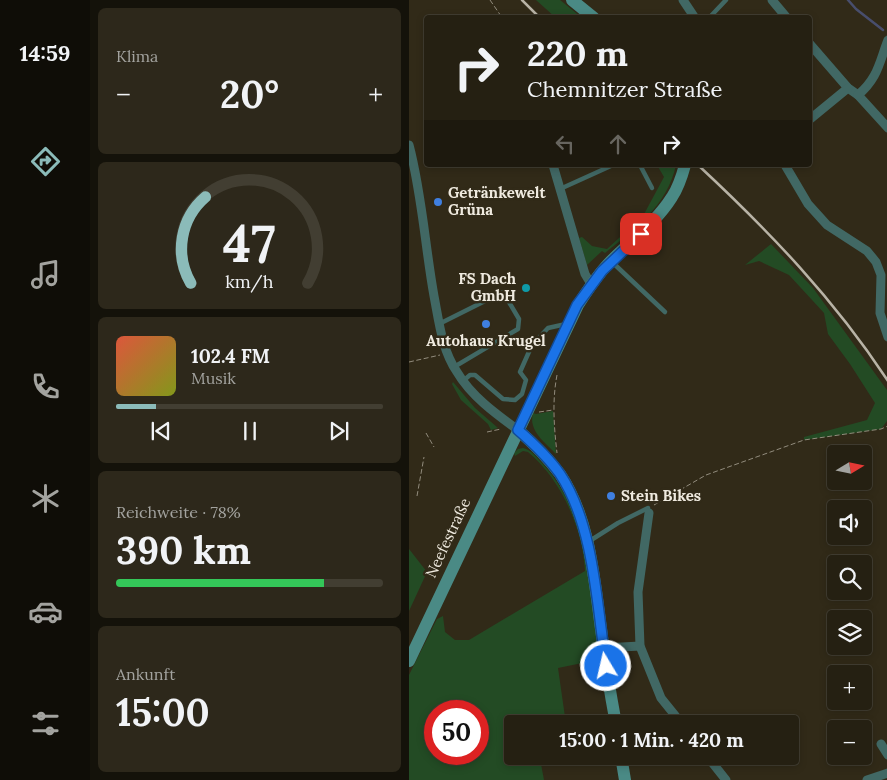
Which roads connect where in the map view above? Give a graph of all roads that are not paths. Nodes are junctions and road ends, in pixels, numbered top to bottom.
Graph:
1 (573, 0) edge
2 (683, 0) edge
3 (726, 0) edge
4 (772, 0) edge
5 (590, 15) edge
6 (693, 15) edge
7 (712, 15) edge
8 (784, 15) edge
9 (887, 40) edge
10 (812, 46) edge
11 (848, 88) junction
12 (858, 95) junction
13 (812, 118) edge
14 (887, 128) edge
15 (409, 145) edge
16 (554, 167) edge
17 (609, 167) edge
18 (641, 167) edge
19 (786, 167) edge
20 (684, 170) edge
21 (652, 188) dead end
22 (560, 189) junction
23 (611, 261) junction
24 (591, 284) junction
25 (665, 312) dead end
26 (439, 324) junction
27 (567, 324) junction
28 (887, 337) edge
29 (454, 368) junction
30 (463, 381) junction
31 (518, 430) junction
32 (648, 510) joint
33 (586, 543) junction
34 (640, 646) junction
35 (604, 648) junction
36 (409, 661) edge
37 (615, 715) edge
38 (675, 715) edge
39 (881, 744) dead end
40 (887, 755) edge
41 (622, 765) edge
42 (714, 765) edge
43 (887, 773) edge
44 (625, 780) edge
45 (726, 780) edge
46 (867, 780) edge

1 - 5 main road
2 - 6 street
3 - 7 lane
4 - 8 street
9 - 12 street
10 - 11 street
11 - 12 street
11 - 13 street
12 - 14 street
15 - 26 street
16 - 22 street
17 - 22 lane
18 - 21 lane
19 - 28 street
20 - 23 main road, Neefestraße
22 - 24 street
23 - 24 main road, Neefestraße
23 - 25 lane
24 - 27 main road, Neefestraße
26 - 29 street
26 - 29 lane
27 - 30 lane
27 - 31 main road, Neefestraße
29 - 30 street
30 - 31 street
31 - 33 main road
31 - 36 main road, Neefestraße
32 - 33 lane
32 - 34 street
33 - 35 main road
34 - 35 street
34 - 38 street
35 - 37 main road
39 - 40 street
41 - 44 main road
42 - 45 street
43 - 46 street

